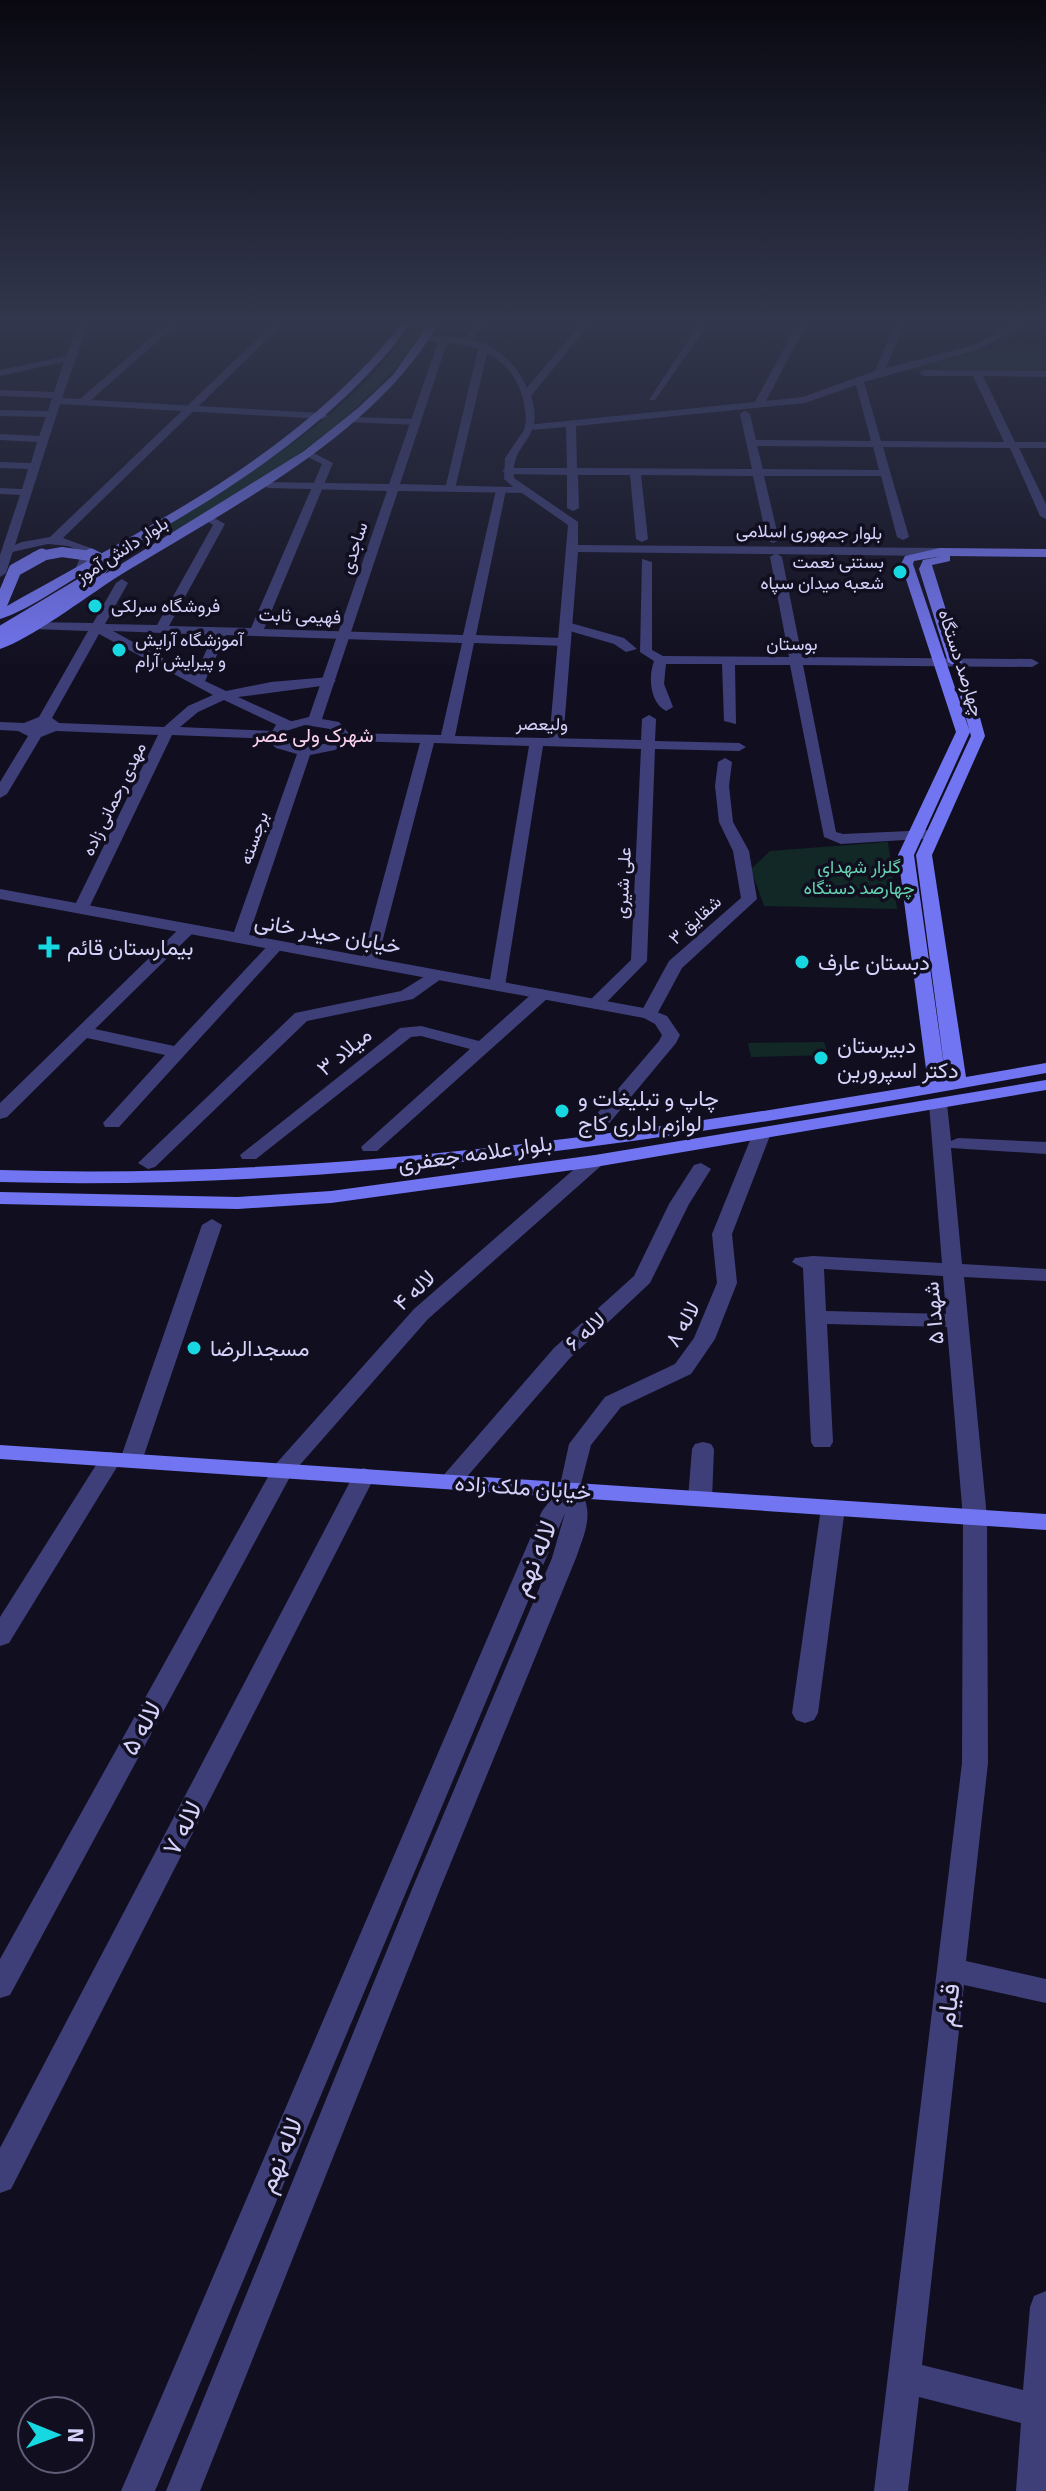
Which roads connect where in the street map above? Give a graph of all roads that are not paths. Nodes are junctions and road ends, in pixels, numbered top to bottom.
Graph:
1 (5, 437) edge
2 (166, 437) edge
3 (293, 437) edge
4 (329, 437) edge
5 (411, 437) edge
6 (462, 437) edge
7 (522, 437) edge
8 (571, 437) edge
9 (751, 437) edge
10 (874, 437) edge
11 (1008, 437) edge
12 (43, 439) joint
13 (752, 443) junction
14 (876, 444) junction
15 (1046, 445) edge
16 (1013, 447) junction
17 (26, 452) dead end
18 (39, 452) junction
19 (308, 453) junction
20 (0, 465) edge
21 (35, 466) junction
22 (507, 471) junction
23 (572, 472) junction
24 (635, 472) junction
25 (756, 473) junction
26 (885, 473) junction
27 (0, 478) edge
28 (30, 479) junction
29 (268, 485) dead end
30 (318, 487) junction
31 (393, 488) junction
32 (450, 489) junction
33 (501, 490) junction
34 (520, 490) junction
35 (0, 491) edge
36 (26, 492) junction
37 (573, 508) dead end
38 (1046, 516) edge
39 (207, 517) junction
40 (0, 521) edge
41 (17, 522) junction
42 (145, 531) junction
43 (177, 535) junction
44 (903, 537) junction
45 (642, 539) dead end
46 (773, 540) dead end
47 (58, 542) junction
48 (5, 548) edge
49 (886, 551) junction
50 (572, 552) junction
51 (1046, 553) edge
52 (936, 554) junction
53 (909, 559) junction
54 (1046, 559) edge
55 (777, 561) junction
56 (646, 562) dead end
57 (82, 567) junction
58 (0, 573) edge
59 (122, 583) dead end
60 (0, 606) edge
61 (0, 615) edge
62 (33, 625) junction
63 (567, 626) junction
64 (95, 627) junction
65 (161, 629) junction
66 (221, 631) junction
67 (256, 632) junction
68 (0, 633) edge
69 (344, 635) junction
70 (469, 639) junction
71 (565, 642) junction
72 (0, 645) edge
73 (631, 649) dead end
74 (661, 660) junction
75 (728, 661) junction
76 (799, 662) junction
77 (948, 663) junction
78 (1032, 663) dead end
79 (329, 681) junction
80 (198, 683) junction
81 (225, 695) junction
82 (666, 707) dead end
83 (649, 719) dead end
84 (315, 721) junction
85 (731, 721) dead end
86 (288, 725) junction
87 (0, 726) edge
88 (40, 727) junction
89 (167, 731) junction
90 (274, 735) junction
91 (345, 737) junction
92 (428, 739) junction
93 (447, 739) junction
94 (537, 741) junction
95 (556, 742) junction
96 (649, 744) junction
97 (739, 747) dead end
98 (305, 750) junction
99 (725, 762) dead end
100 (0, 794) edge
101 (931, 835) junction
102 (913, 836) junction
103 (915, 855) junction
104 (0, 894) edge
105 (81, 909) junction
106 (188, 929) junction
107 (240, 939) junction
108 (277, 945) junction
109 (369, 962) junction
110 (435, 975) junction
111 (497, 986) junction
112 (542, 994) junction
113 (595, 1004) junction
114 (649, 1014) junction
115 (83, 1032) junction
116 (482, 1047) junction
117 (176, 1052) junction
118 (1046, 1068) edge
119 (1046, 1085) edge
120 (945, 1092) junction
121 (1, 1111) edge
122 (112, 1123) dead end
123 (762, 1133) junction
124 (584, 1141) junction
125 (958, 1144) dead end
126 (370, 1147) dead end
127 (1046, 1148) edge
128 (249, 1155) dead end
129 (595, 1161) junction
130 (148, 1163) dead end
131 (346, 1169) junction
132 (701, 1169) dead end
133 (279, 1173) junction
134 (0, 1176) edge
135 (347, 1194) junction
136 (0, 1198) edge
137 (279, 1200) junction
138 (212, 1225) dead end
139 (953, 1270) junction
140 (1046, 1275) edge
141 (815, 1317) junction
142 (958, 1321) junction
143 (822, 1442) dead end
144 (703, 1449) dead end
145 (0, 1452) edge
146 (121, 1460) junction
147 (282, 1471) junction
148 (364, 1476) junction
149 (450, 1482) junction
150 (570, 1490) junction
151 (700, 1499) junction
152 (833, 1508) junction
153 (975, 1518) junction
154 (1046, 1522) edge
155 (0, 1637) edge
156 (805, 1713) dead end
157 (952, 1970) junction
158 (0, 1986) edge
159 (1046, 1991) edge
160 (284, 2147) junction
161 (318, 2156) junction
162 (0, 2179) edge
163 (1046, 2307) edge
164 (904, 2377) junction
165 (1038, 2411) junction
166 (138, 2491) edge
167 (183, 2491) edge
168 (891, 2491) edge
169 (1033, 2491) edge

1 - 12 street
2 - 47 street
3 - 42 main road, بلوار دانش آموز
4 - 19 main road, بلوار دانش آموز
5 - 31 street, ساجدی
6 - 32 street
7 - 22 street
8 - 23 street
9 - 13 street
10 - 14 street
11 - 16 street
12 - 18 street
13 - 14 street
13 - 25 street
14 - 16 street
14 - 26 street
15 - 16 street
16 - 38 street
17 - 18 street
18 - 21 street
19 - 30 street
19 - 39 main road, بلوار دانش آموز
20 - 21 street
21 - 28 street
22 - 23 street
22 - 34 street
23 - 24 street
23 - 37 street
24 - 25 street
24 - 45 street
25 - 26 street
25 - 46 street
26 - 44 street
27 - 28 street
28 - 36 street
29 - 30 street
30 - 31 street
30 - 67 street
31 - 32 street
31 - 69 street, ساجدی
32 - 33 street
33 - 34 street
33 - 70 street
34 - 50 street
35 - 36 street
36 - 41 street
39 - 43 main road, بلوار دانش آموز
39 - 65 street
40 - 41 street
41 - 48 street
42 - 43 main road
42 - 57 main road, بلوار دانش آموز
43 - 62 main road, بلوار دانش آموز
44 - 49 street
44 - 52 street
47 - 48 street
47 - 57 street
48 - 58 street
49 - 50 street, بلوار جمهوری اسلامی
49 - 52 street, بلوار جمهوری اسلامی
50 - 55 street, بلوار جمهوری اسلامی
50 - 63 street
51 - 52 main road, بلوار جمهوری اسلامی
52 - 53 main road
52 - 54 main road, بلوار جمهوری اسلامی
52 - 77 main road, چهارصد دستگاه
53 - 55 street, بلوار جمهوری اسلامی
53 - 77 main road, چهارصد دستگاه
55 - 76 street
56 - 74 street, بوستان
57 - 61 main road, بلوار دانش آموز
59 - 64 street
60 - 68 main road, bridge
62 - 64 street, فهیمی ثابت
62 - 72 main road, بلوار دانش آموز
63 - 71 street
63 - 73 street
64 - 65 street, فهیمی ثابت
64 - 80 street
64 - 88 street
65 - 66 street, فهیمی ثابت
66 - 67 street, فهیمی ثابت
66 - 80 street
67 - 69 street, فهیمی ثابت
69 - 70 street, فهیمی ثابت
69 - 79 street, ساجدی
70 - 71 street, فهیمی ثابت
70 - 93 street
71 - 95 street
74 - 75 street, بوستان
74 - 82 street
75 - 76 street, بوستان
75 - 85 street
76 - 77 street, بوستان
76 - 102 street
77 - 78 street, بوستان
77 - 101 main road, چهارصد دستگاه
77 - 102 main road, چهارصد دستگاه
79 - 81 street, مهدی رحمانی زاده
79 - 84 street, ساجدی
80 - 81 street
81 - 86 street
81 - 89 street, مهدی رحمانی زاده
83 - 96 street, علی شیری
84 - 86 street
84 - 91 street
86 - 90 street
87 - 88 street
88 - 89 street
88 - 100 street
89 - 90 street
89 - 105 street, مهدی رحمانی زاده
90 - 98 street
91 - 92 street, ولیعصر
91 - 98 street
92 - 93 street, ولیعصر
92 - 109 street
93 - 94 street, ولیعصر
94 - 95 street, ولیعصر
94 - 111 street
95 - 96 street, ولیعصر
96 - 97 street, ولیعصر
96 - 113 street, علی شیری
98 - 107 street, برجسته
99 - 114 street, شقایق ۳
101 - 102 street
101 - 103 main road, چهارصد دستگاه
102 - 103 main road, چهارصد دستگاه
103 - 120 main road, چهارصد دستگاه
104 - 105 street, خیابان حیدر خانی
105 - 106 street, خیابان حیدر خانی
106 - 107 street, خیابان حیدر خانی
106 - 115 street
107 - 108 street, خیابان حیدر خانی
108 - 109 street, خیابان حیدر خانی
108 - 117 street
109 - 110 street, خیابان حیدر خانی
110 - 111 street, خیابان حیدر خانی
110 - 130 street
111 - 112 street, خیابان حیدر خانی
112 - 113 street, خیابان حیدر خانی
112 - 116 street
113 - 114 street, خیابان حیدر خانی
114 - 124 street
115 - 117 street
115 - 121 street
116 - 126 street
116 - 128 street, میلاد ۳
117 - 122 street
118 - 120 main road, بلوار علامه جعفری
119 - 120 main road, بلوار علامه جعفری
120 - 123 main road, بلوار علامه جعفری
120 - 124 main road, بلوار علامه جعفری
120 - 139 street, شهدا ۵
123 - 129 main road, بلوار علامه جعفری
123 - 150 street, لاله ۸
124 - 131 main road, بلوار علامه جعفری
125 - 127 street
129 - 135 main road, بلوار علامه جعفری
129 - 147 street, لاله ۴
131 - 133 main road, بلوار علامه جعفری
131 - 135 main road
132 - 149 street, لاله ۶
133 - 134 main road, بلوار علامه جعفری
133 - 137 main road
135 - 137 main road, بلوار علامه جعفری
136 - 137 main road, بلوار علامه جعفری
138 - 146 street
139 - 140 street
139 - 141 street
139 - 142 street, شهدا ۵
141 - 142 street
141 - 143 street
142 - 153 street, شهدا ۵
144 - 151 street
145 - 146 main road, خیابان ملک زاده
146 - 147 main road, خیابان ملک زاده
146 - 155 street
147 - 148 main road, خیابان ملک زاده
147 - 158 street, لاله ۵
148 - 149 main road, خیابان ملک زاده
148 - 162 street, لاله ۷
149 - 150 main road, خیابان ملک زاده
150 - 151 main road, خیابان ملک زاده
150 - 160 street, لاله نهم
150 - 161 street, لاله نهم
151 - 152 main road, خیابان ملک زاده
152 - 153 main road, خیابان ملک زاده
152 - 156 street
153 - 154 main road, خیابان ملک زاده
153 - 157 street, قیام
157 - 159 street
157 - 164 street, قیام
160 - 161 street
160 - 166 street, لاله نهم
161 - 167 street, لاله نهم
163 - 165 street
164 - 165 street
164 - 168 street, قیام
165 - 169 street

